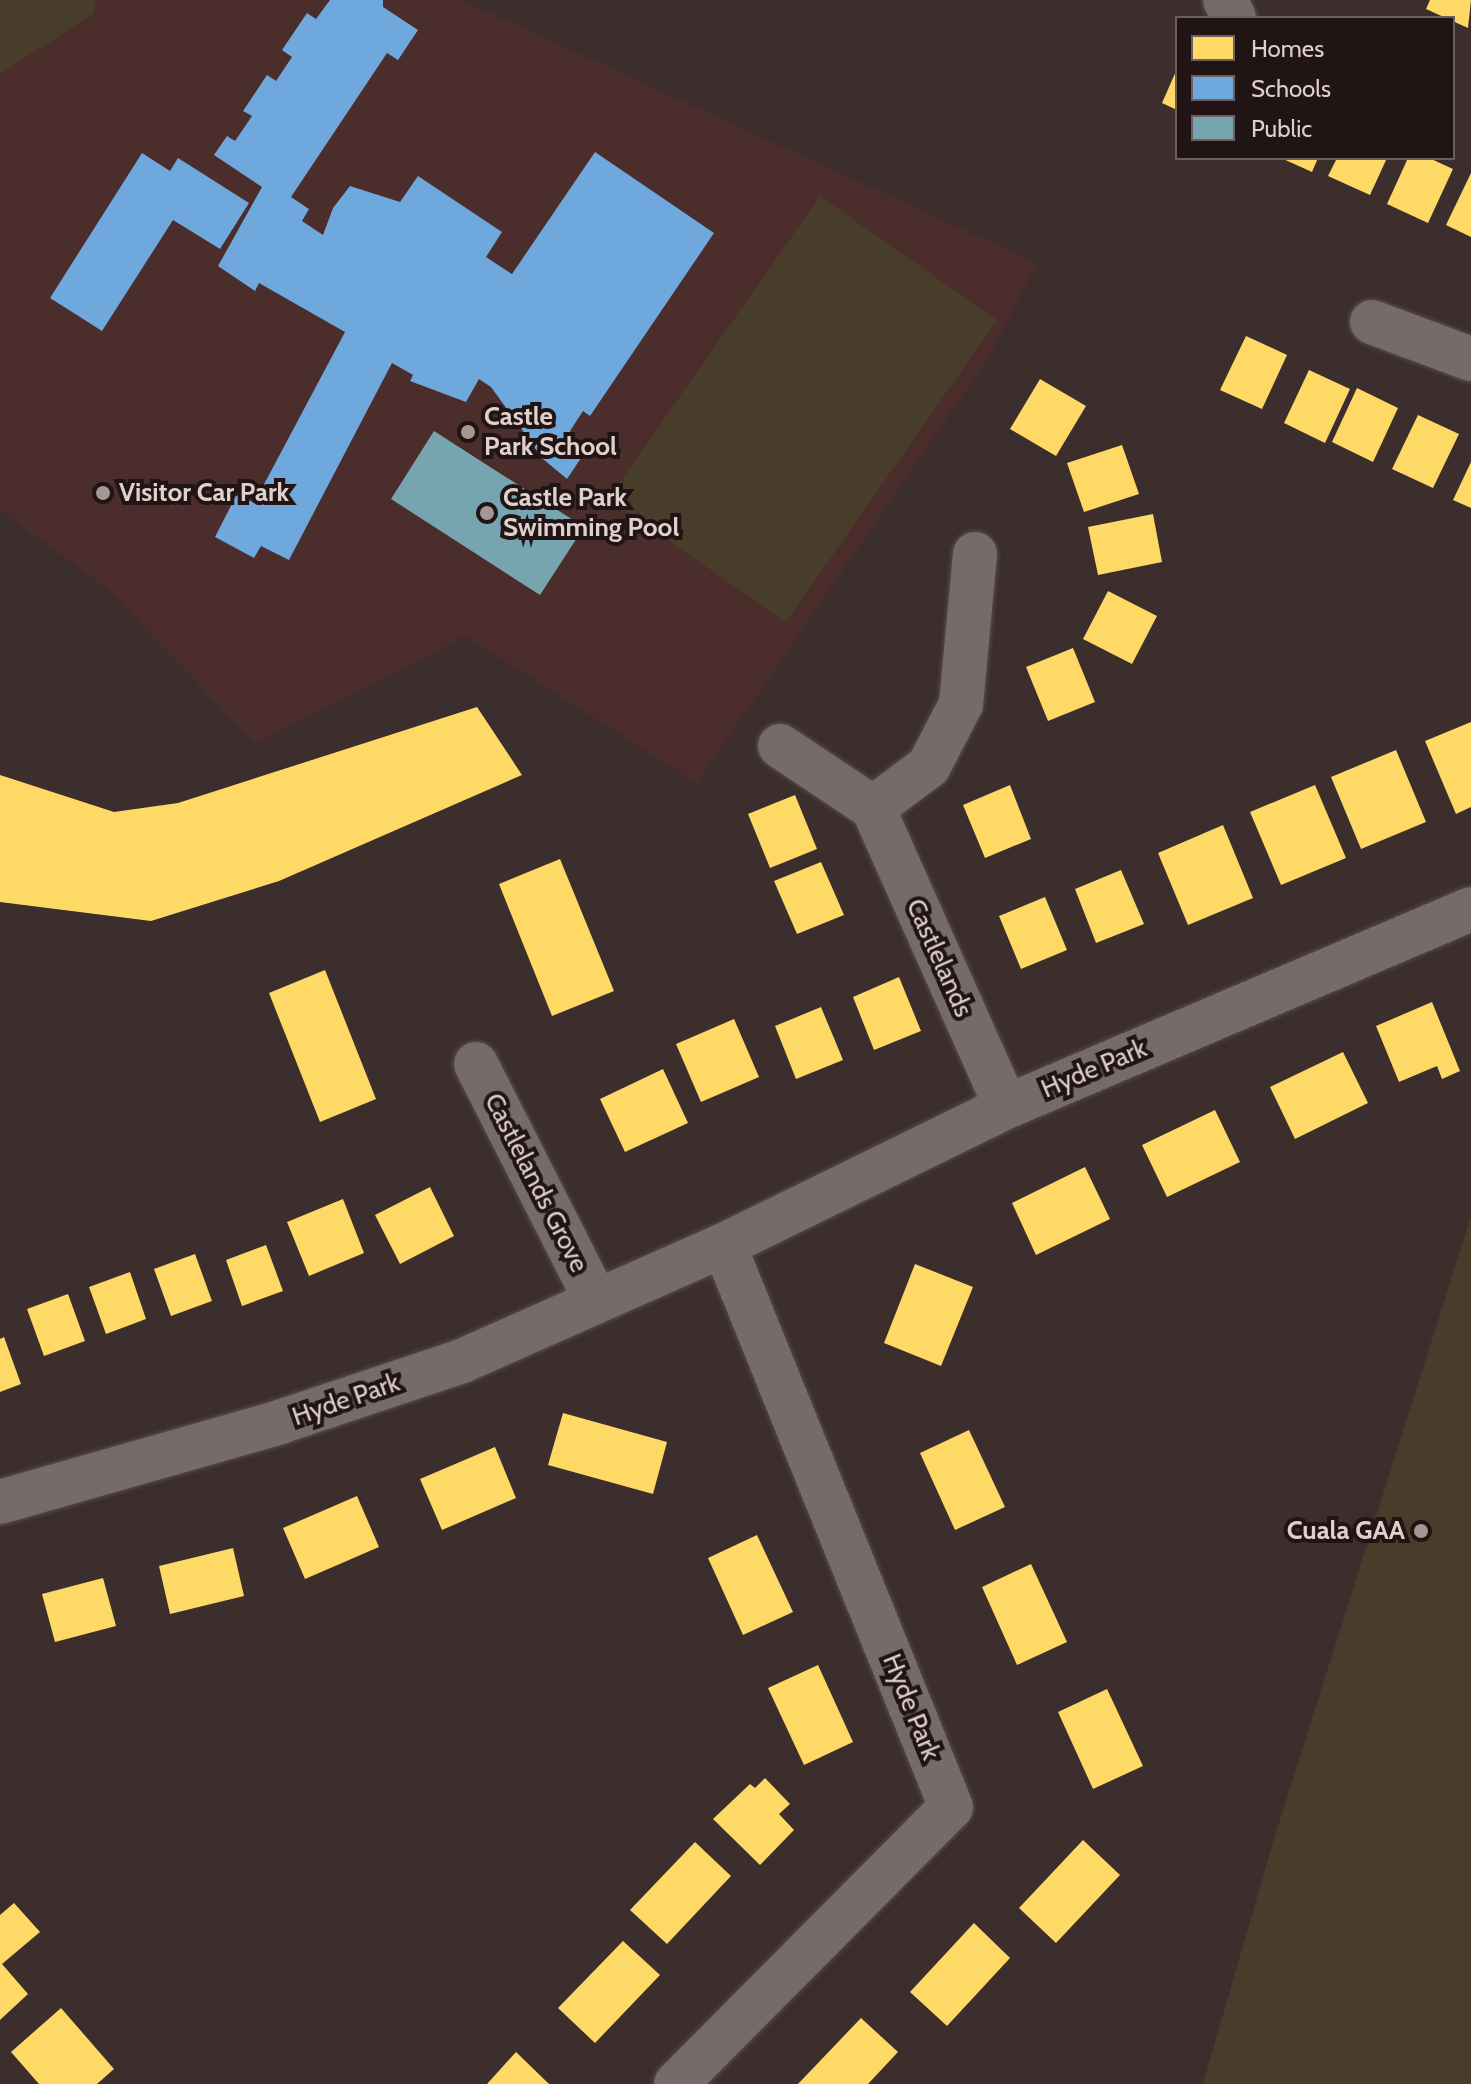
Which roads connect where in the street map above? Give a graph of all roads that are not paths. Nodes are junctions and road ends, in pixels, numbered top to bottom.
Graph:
1 (1372, 322) dead end
2 (1471, 359) edge
3 (975, 554) dead end
4 (780, 746) dead end
5 (873, 808) junction
6 (1471, 909) edge
7 (476, 1064) dead end
8 (1006, 1107) junction
9 (724, 1245) junction
10 (596, 1301) junction
11 (0, 1502) edge
12 (676, 2084) edge

1 - 2 street
3 - 5 street
4 - 5 street
5 - 8 street, Castlelands
6 - 8 street, Hyde Park
7 - 10 street, Castlelands Grove
8 - 9 street, Hyde Park
9 - 10 street, Hyde Park
9 - 12 street, Hyde Park
10 - 11 street, Hyde Park

